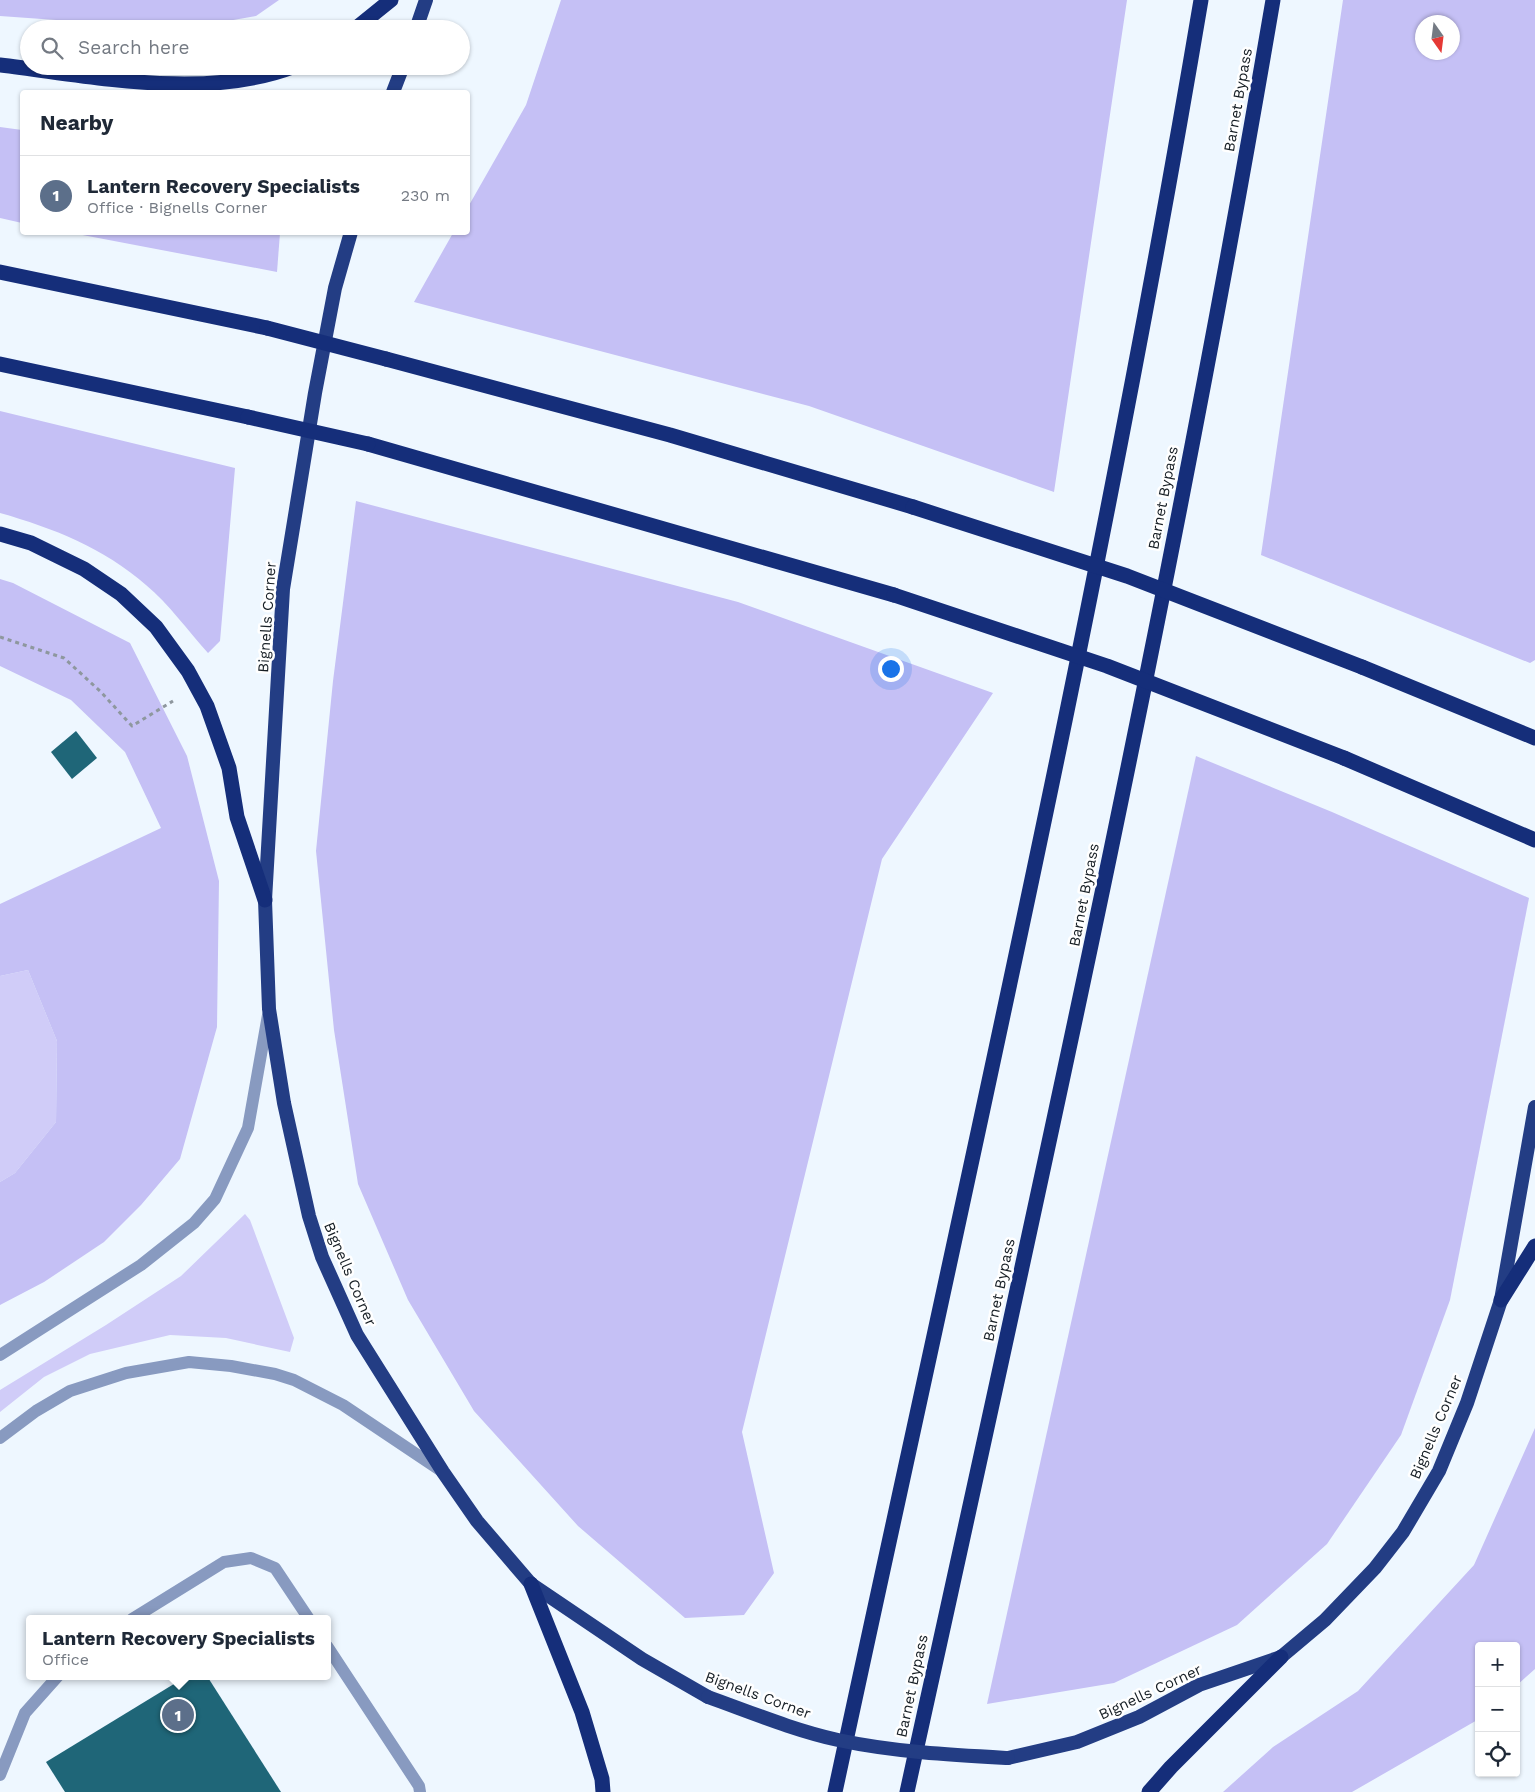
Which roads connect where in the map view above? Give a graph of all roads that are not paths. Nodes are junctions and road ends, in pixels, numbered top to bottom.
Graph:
1 (391, 0) edge
2 (426, 0) edge
3 (1201, 0) edge
4 (1273, 0) edge
5 (366, 20) edge
6 (419, 20) edge
7 (0, 66) edge
8 (20, 68) edge
9 (82, 75) edge
10 (268, 75) edge
11 (400, 75) edge
12 (394, 90) edge
13 (350, 235) edge
14 (0, 272) edge
15 (0, 364) edge
16 (0, 534) edge
17 (1535, 738) edge
18 (1535, 840) edge
19 (265, 900) junction
20 (269, 1009) junction
21 (1535, 1107) edge
22 (1535, 1246) edge
23 (1501, 1300) junction
24 (0, 1356) edge
25 (0, 1438) edge
26 (443, 1472) junction
27 (531, 1584) junction
28 (138, 1615) edge
29 (306, 1615) edge
30 (331, 1652) edge
31 (1281, 1657) junction
32 (54, 1680) edge
33 (0, 1775) edge
34 (420, 1792) edge
35 (603, 1792) edge
36 (835, 1792) edge
37 (907, 1792) edge
38 (1149, 1792) edge

1 - 5 highway
2 - 6 highway
3 - 36 highway
4 - 37 highway, Barnet Bypass
7 - 8 highway
9 - 10 highway
11 - 12 highway
13 - 19 highway, Bignells Corner
14 - 17 highway, bridge
15 - 18 highway, bridge
16 - 19 highway
19 - 20 highway, Bignells Corner
20 - 24 street, Bignells Corner
20 - 26 highway, Bignells Corner
21 - 23 highway, Bignells Corner
22 - 23 highway
23 - 31 highway, Bignells Corner
25 - 26 street, Bignells Corner
26 - 27 highway, Bignells Corner
27 - 31 highway, Bignells Corner, bridge
27 - 35 highway
28 - 29 street
30 - 34 street
31 - 38 highway
32 - 33 street

